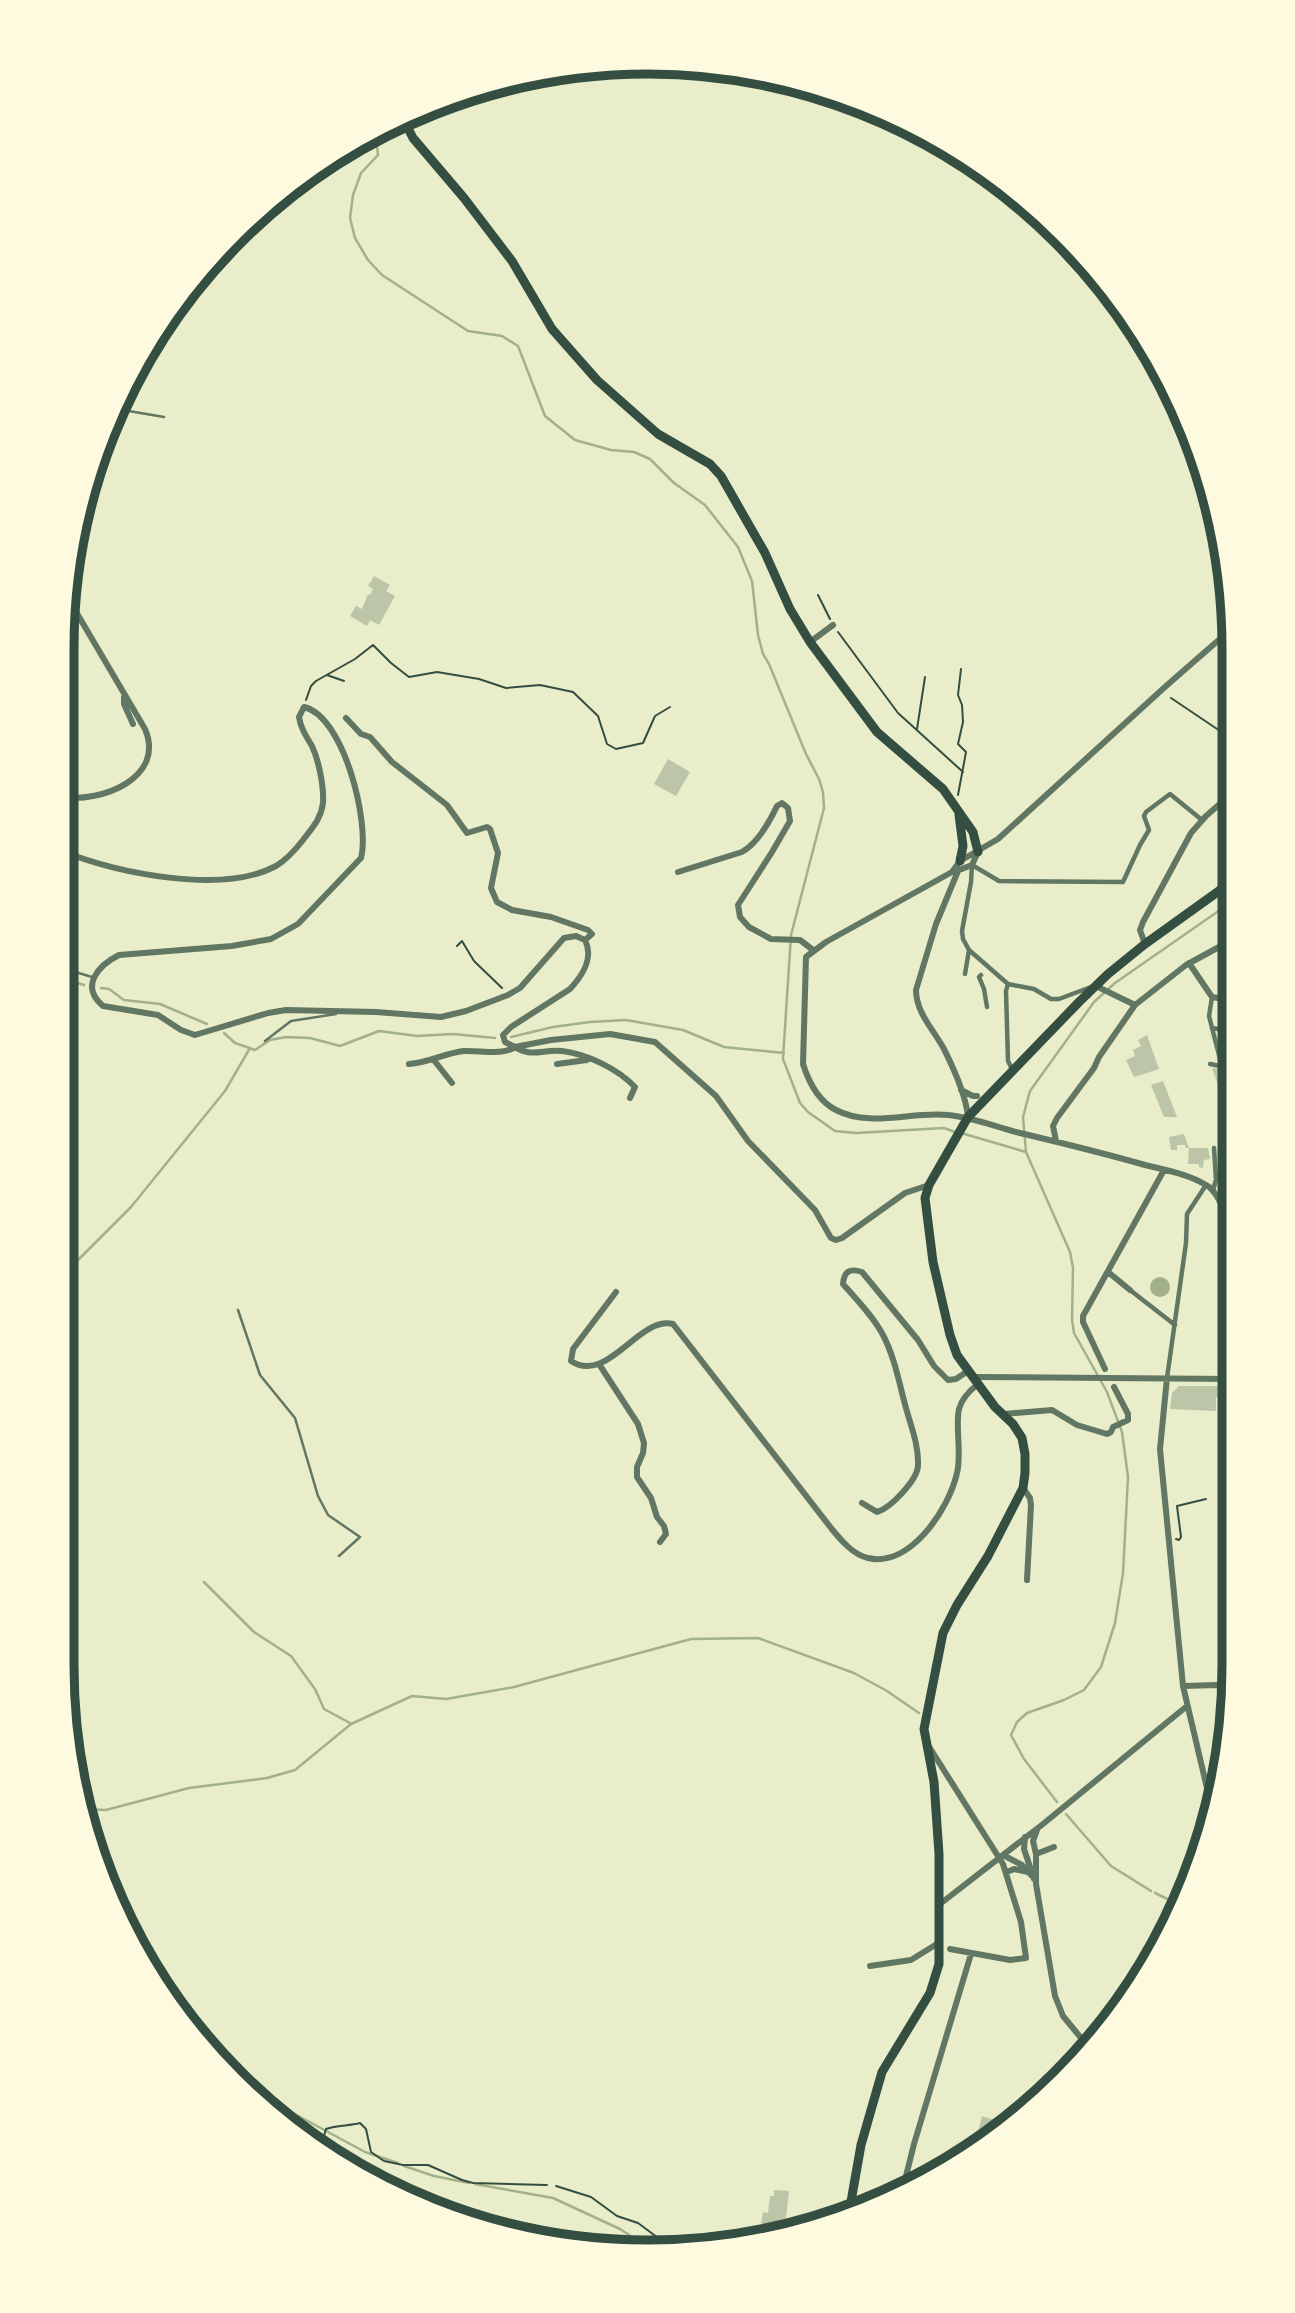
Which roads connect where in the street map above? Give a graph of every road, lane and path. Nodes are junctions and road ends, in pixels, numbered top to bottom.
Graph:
1 (407, 127) edge
2 (125, 410) edge
3 (164, 417) dead end
4 (818, 595) dead end
5 (75, 610) edge
6 (833, 625) junction
7 (1221, 637) edge
8 (810, 642) junction
9 (961, 669) dead end
10 (326, 675) junction
11 (925, 677) dead end
12 (344, 681) dead end
13 (124, 695) junction
14 (1171, 698) dead end
15 (304, 707) junction
16 (670, 707) dead end
17 (346, 718) dead end
18 (133, 724) dead end
19 (917, 730) junction
20 (1222, 732) edge
21 (963, 772) junction
22 (74, 798) edge
23 (958, 802) junction
24 (1222, 802) edge
25 (1202, 820) junction
26 (978, 852) junction
27 (74, 855) edge
28 (960, 861) junction
29 (972, 865) junction
30 (678, 872) dead end
31 (955, 872) junction
32 (1222, 889) edge
33 (584, 940) junction
34 (1145, 944) junction
35 (1222, 945) edge
36 (457, 946) dead end
37 (813, 950) junction
38 (969, 950) junction
39 (1189, 963) junction
40 (74, 972) edge
41 (965, 974) dead end
42 (981, 975) dead end
43 (93, 978) junction
44 (1008, 984) junction
45 (1098, 987) junction
46 (1222, 994) edge
47 (508, 995) junction
48 (1212, 997) junction
49 (1220, 997) joint
50 (1135, 1005) junction
51 (987, 1007) dead end
52 (336, 1010) junction
53 (1212, 1028) junction
54 (1222, 1030) edge
55 (265, 1041) dead end
56 (512, 1046) junction
57 (433, 1059) junction
58 (589, 1059) junction
59 (556, 1063) dead end
60 (409, 1064) dead end
61 (1210, 1064) dead end
62 (1222, 1067) joint
63 (1013, 1072) junction
64 (452, 1083) dead end
65 (961, 1090) junction
66 (989, 1095) junction
67 (977, 1096) joint
68 (630, 1098) dead end
69 (966, 1121) junction
70 (1056, 1141) junction
71 (1214, 1148) dead end
72 (1164, 1170) junction
73 (929, 1185) junction
74 (1206, 1185) junction
75 (1213, 1190) junction
76 (1222, 1208) edge
77 (1108, 1272) junction
78 (1130, 1290) joint
79 (616, 1292) dead end
80 (238, 1310) dead end
81 (1175, 1325) junction
82 (599, 1364) junction
83 (1105, 1370) dead end
84 (973, 1377) junction
85 (1167, 1378) junction
86 (1222, 1379) edge
87 (1114, 1387) dead end
88 (1003, 1414) junction
89 (1023, 1488) junction
90 (1206, 1499) dead end
91 (862, 1503) dead end
92 (1173, 1539) dead end
93 (660, 1542) dead end
94 (339, 1556) dead end
95 (1027, 1580) dead end
96 (1221, 1685) edge
97 (1183, 1686) junction
98 (1187, 1706) junction
99 (927, 1744) junction
100 (1207, 1790) edge
101 (1042, 1825) junction
102 (1026, 1838) junction
103 (1054, 1847) dead end
104 (1036, 1854) junction
105 (1001, 1856) junction
106 (1007, 1872) junction
107 (1028, 1872) junction
108 (1036, 1884) junction
109 (940, 1904) junction
110 (940, 1942) junction
111 (950, 1949) dead end
112 (971, 1954) junction
113 (870, 1966) dead end
114 (1083, 2039) edge
115 (323, 2139) edge
116 (906, 2177) edge
117 (547, 2185) dead end
118 (556, 2186) dead end
119 (851, 2202) edge
120 (660, 2239) edge

1 - 8 main road
2 - 3 lane
4 - 6 path
5 - 13 street
6 - 8 street
6 - 19 path
7 - 26 street
8 - 23 main road
9 - 21 path
10 - 12 path
10 - 15 path
10 - 16 path
11 - 19 path
13 - 18 street
13 - 22 street
14 - 20 path
15 - 27 street
15 - 43 street
17 - 33 street
19 - 21 path
21 - 23 path
23 - 26 main road
23 - 28 main road
24 - 25 street
25 - 29 street
25 - 34 street
26 - 28 street
26 - 29 street
28 - 31 street
29 - 31 street
29 - 38 street
30 - 37 street
31 - 37 street
31 - 65 street
32 - 34 main road
33 - 47 street
33 - 56 street
34 - 45 main road
35 - 39 street
36 - 47 path
37 - 69 street
38 - 41 street
38 - 44 street
39 - 48 street
39 - 50 street
40 - 43 lane
42 - 51 street
43 - 52 street
44 - 45 street
44 - 63 street
45 - 50 street
45 - 63 main road
46 - 49 street
47 - 52 street
48 - 49 street
48 - 53 street
50 - 70 street
52 - 55 lane
53 - 54 street
53 - 62 street
56 - 57 street
56 - 58 street
56 - 73 street
57 - 60 street
57 - 64 street
58 - 59 street
58 - 68 street
61 - 62 street
63 - 66 main road
65 - 67 street
65 - 69 street
66 - 67 main road
66 - 69 main road
69 - 70 street
69 - 73 main road
70 - 72 street
71 - 75 street
72 - 74 street
72 - 77 street
73 - 84 main road
74 - 75 street
74 - 81 street
75 - 76 street
77 - 78 street
77 - 83 street
78 - 81 street
79 - 82 street
80 - 94 lane
81 - 85 street
82 - 84 street
82 - 93 street
84 - 85 street
84 - 88 main road
84 - 91 street
85 - 86 street
85 - 97 street
87 - 88 street
88 - 89 main road
89 - 95 street
89 - 99 main road
90 - 92 path
96 - 97 street
97 - 98 street
98 - 100 street
98 - 101 street
99 - 105 street
99 - 109 main road
101 - 102 street
101 - 104 street
102 - 105 street
102 - 108 street
103 - 104 street
104 - 108 street
105 - 106 street
105 - 107 street
105 - 109 street
106 - 107 street
106 - 112 street
107 - 108 street
108 - 114 street
109 - 110 main road
110 - 113 street
110 - 119 main road
111 - 112 street
112 - 116 street
115 - 117 path
118 - 120 path

